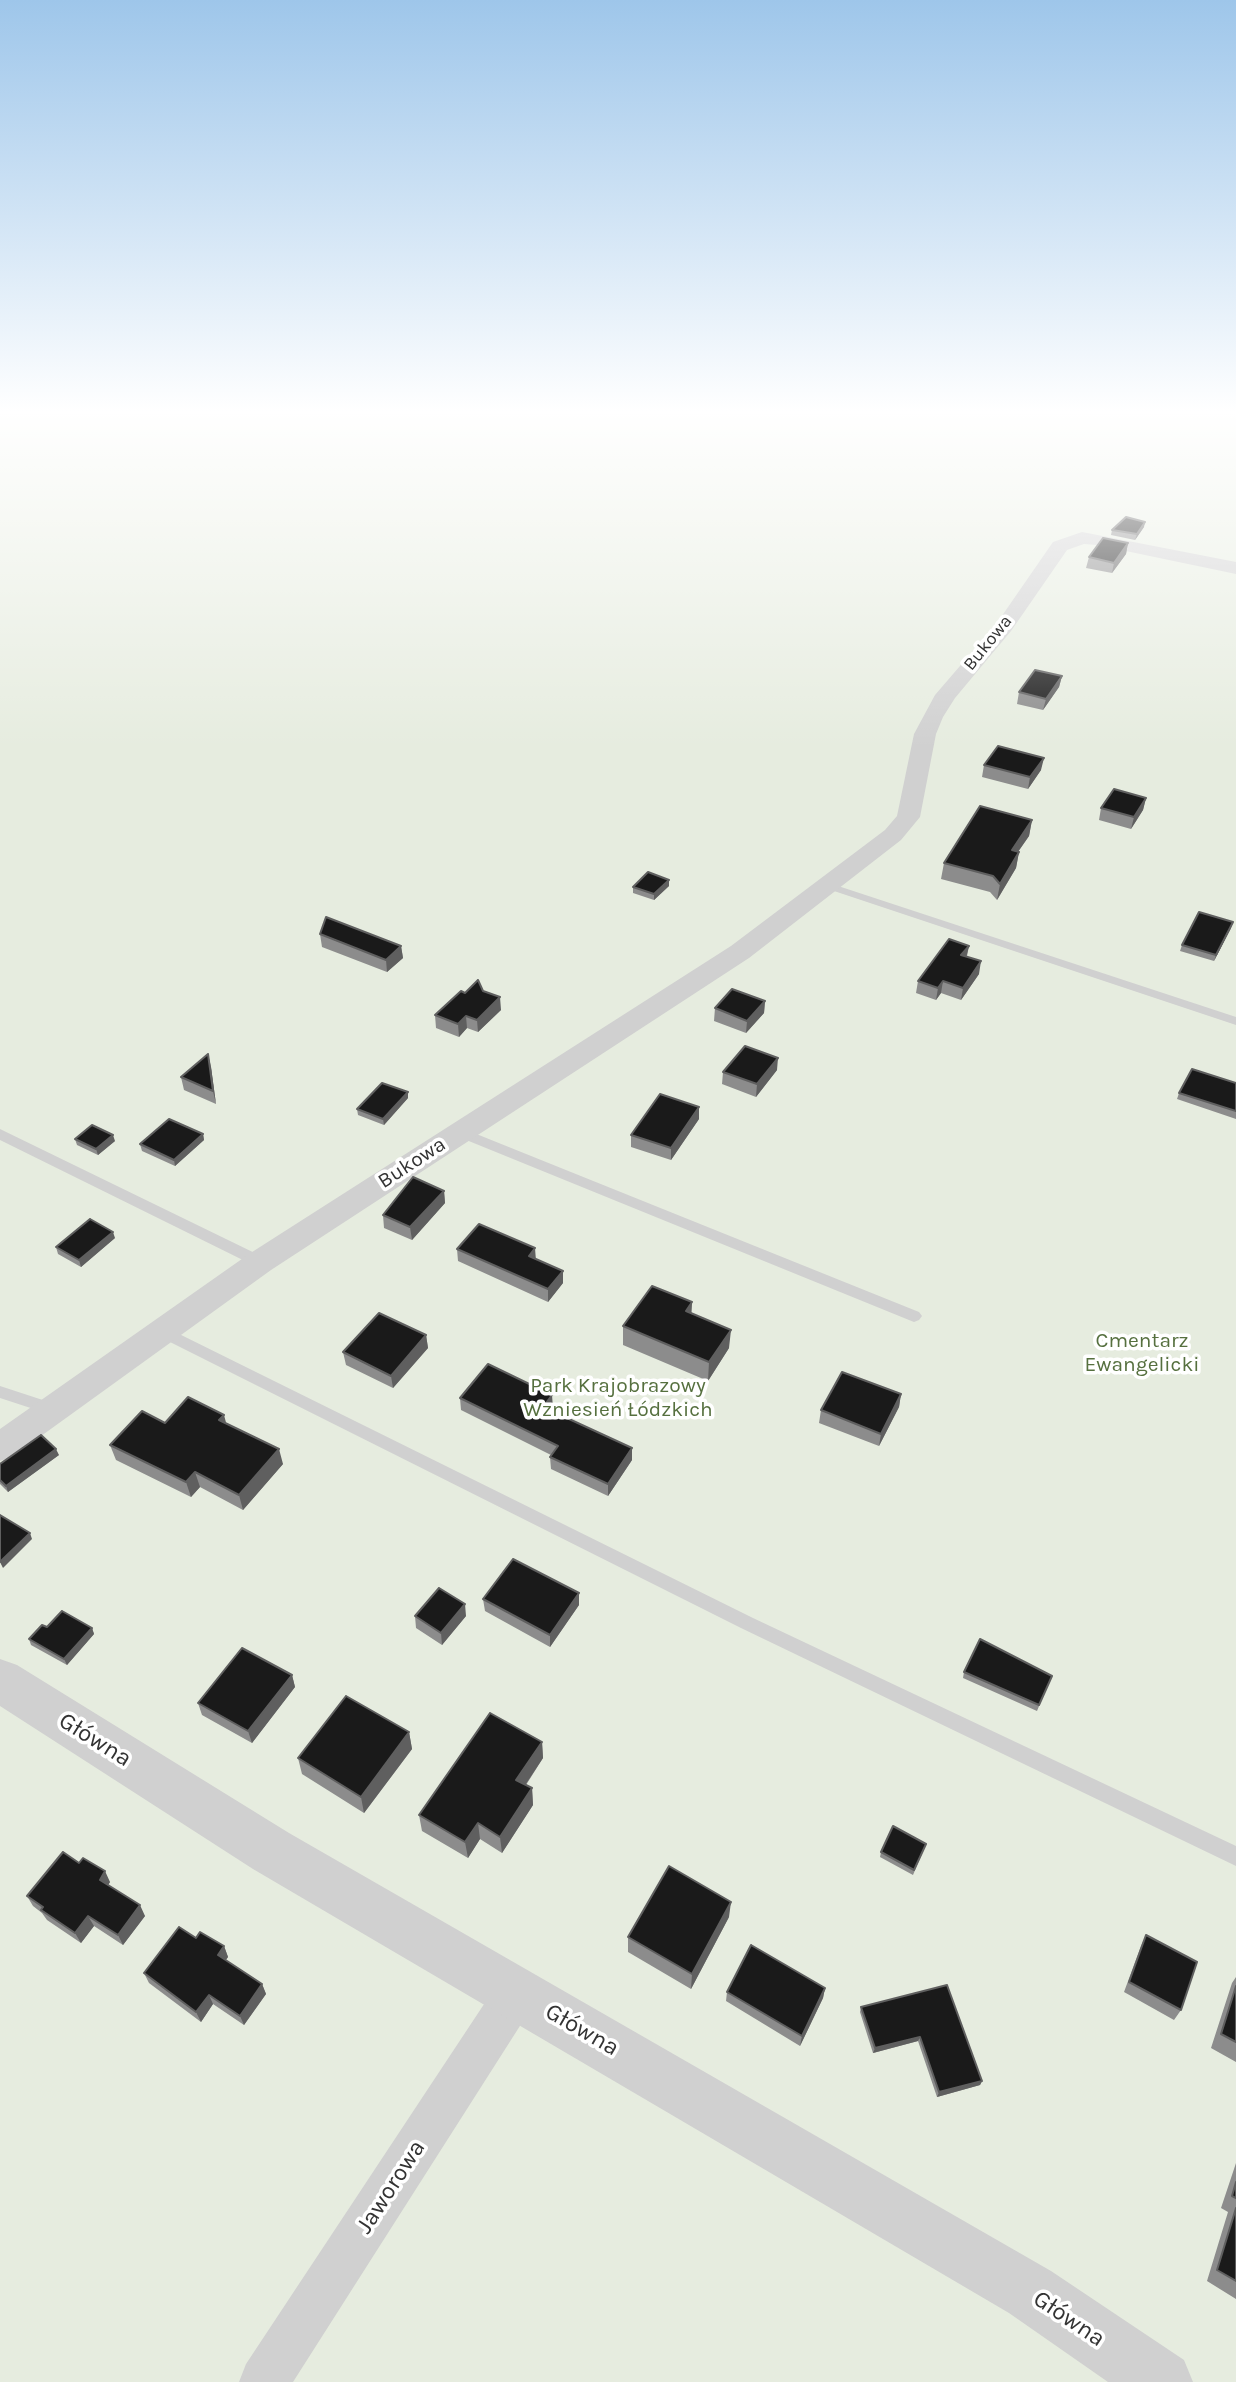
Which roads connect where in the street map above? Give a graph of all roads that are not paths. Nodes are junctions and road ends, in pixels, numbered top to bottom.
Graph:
1 (1236, 568) edge
2 (829, 886) junction
3 (1236, 1021) edge
4 (459, 1132) junction
5 (0, 1135) edge
6 (260, 1262) junction
7 (914, 1316) dead end
8 (163, 1332) junction
9 (0, 1392) edge
10 (55, 1410) junction
11 (0, 1447) edge
12 (0, 1680) edge
13 (1236, 1856) edge
14 (517, 1992) junction
15 (264, 2382) edge
16 (1162, 2382) edge

1 - 2 street, Bukowa
2 - 3 lane
2 - 4 street, Bukowa
4 - 6 street, Bukowa
4 - 7 lane
5 - 6 lane
6 - 8 street, Bukowa
8 - 10 street, Bukowa
8 - 13 lane
9 - 10 lane
10 - 11 street, Bukowa
12 - 14 street, Główna
14 - 15 street, Jaworowa
14 - 16 street, Główna

